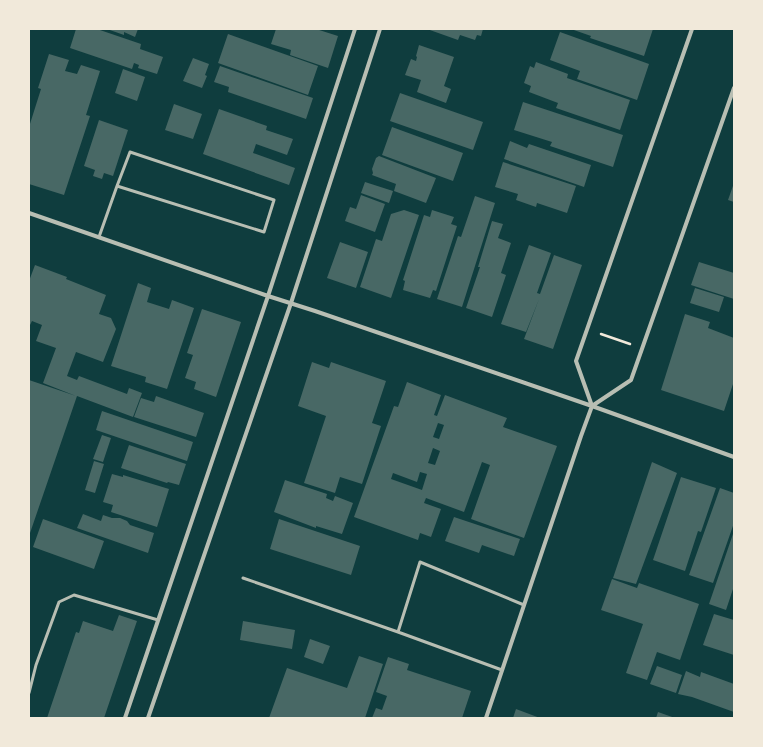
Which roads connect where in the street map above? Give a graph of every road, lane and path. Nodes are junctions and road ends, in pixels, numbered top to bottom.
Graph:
1 (355, 29) edge
2 (380, 29) edge
3 (692, 29) edge
4 (734, 88) edge
5 (117, 186) junction
6 (29, 213) edge
7 (99, 237) junction
8 (268, 296) junction
9 (291, 303) junction
10 (587, 329) junction
11 (643, 349) junction
12 (592, 406) junction
13 (734, 457) edge
14 (243, 578) dead end
15 (524, 605) junction
16 (158, 620) junction
17 (398, 632) junction
18 (502, 670) junction
19 (29, 692) edge
20 (124, 718) edge
21 (148, 718) edge
22 (486, 718) edge

1 - 8 street
2 - 9 street
3 - 10 street
4 - 11 street
5 - 5 lane
5 - 7 lane
6 - 7 street
7 - 8 street
8 - 9 street
8 - 16 street
9 - 12 street
9 - 21 street
10 - 11 path
10 - 12 street
11 - 12 street
12 - 13 street
12 - 15 street
14 - 17 lane
15 - 17 lane
15 - 18 street
16 - 19 lane
16 - 20 street
17 - 18 lane
18 - 22 street

